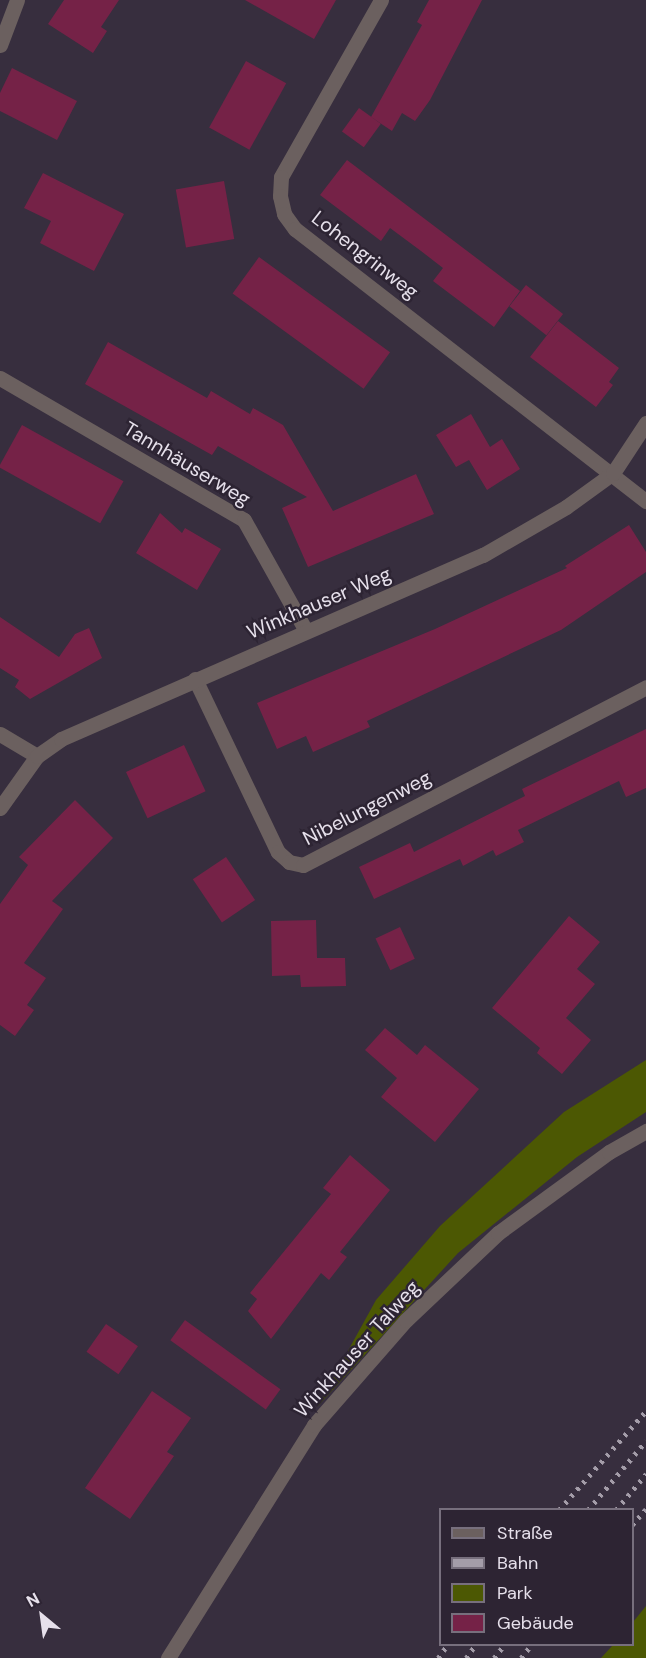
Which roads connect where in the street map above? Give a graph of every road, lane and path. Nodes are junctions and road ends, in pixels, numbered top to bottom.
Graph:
1 (17, 0) edge
2 (381, 0) edge
3 (0, 45) edge
4 (0, 378) edge
5 (646, 423) edge
6 (613, 473) junction
7 (646, 501) edge
8 (306, 631) junction
9 (195, 679) junction
10 (646, 687) edge
11 (0, 734) edge
12 (37, 756) junction
13 (0, 808) edge
14 (646, 1131) edge
15 (168, 1658) edge

1 - 3 street
2 - 6 street, Lohengrinweg
4 - 8 street, Tannhäuserweg
5 - 6 street, Winkhauser Weg
6 - 7 street
6 - 8 street, Winkhauser Weg
8 - 9 street, Winkhauser Weg
9 - 10 street, Nibelungenweg
9 - 12 street, Winkhauser Weg
11 - 12 street
12 - 13 street, Winkhauser Weg
14 - 15 street, Winkhauser Talweg

